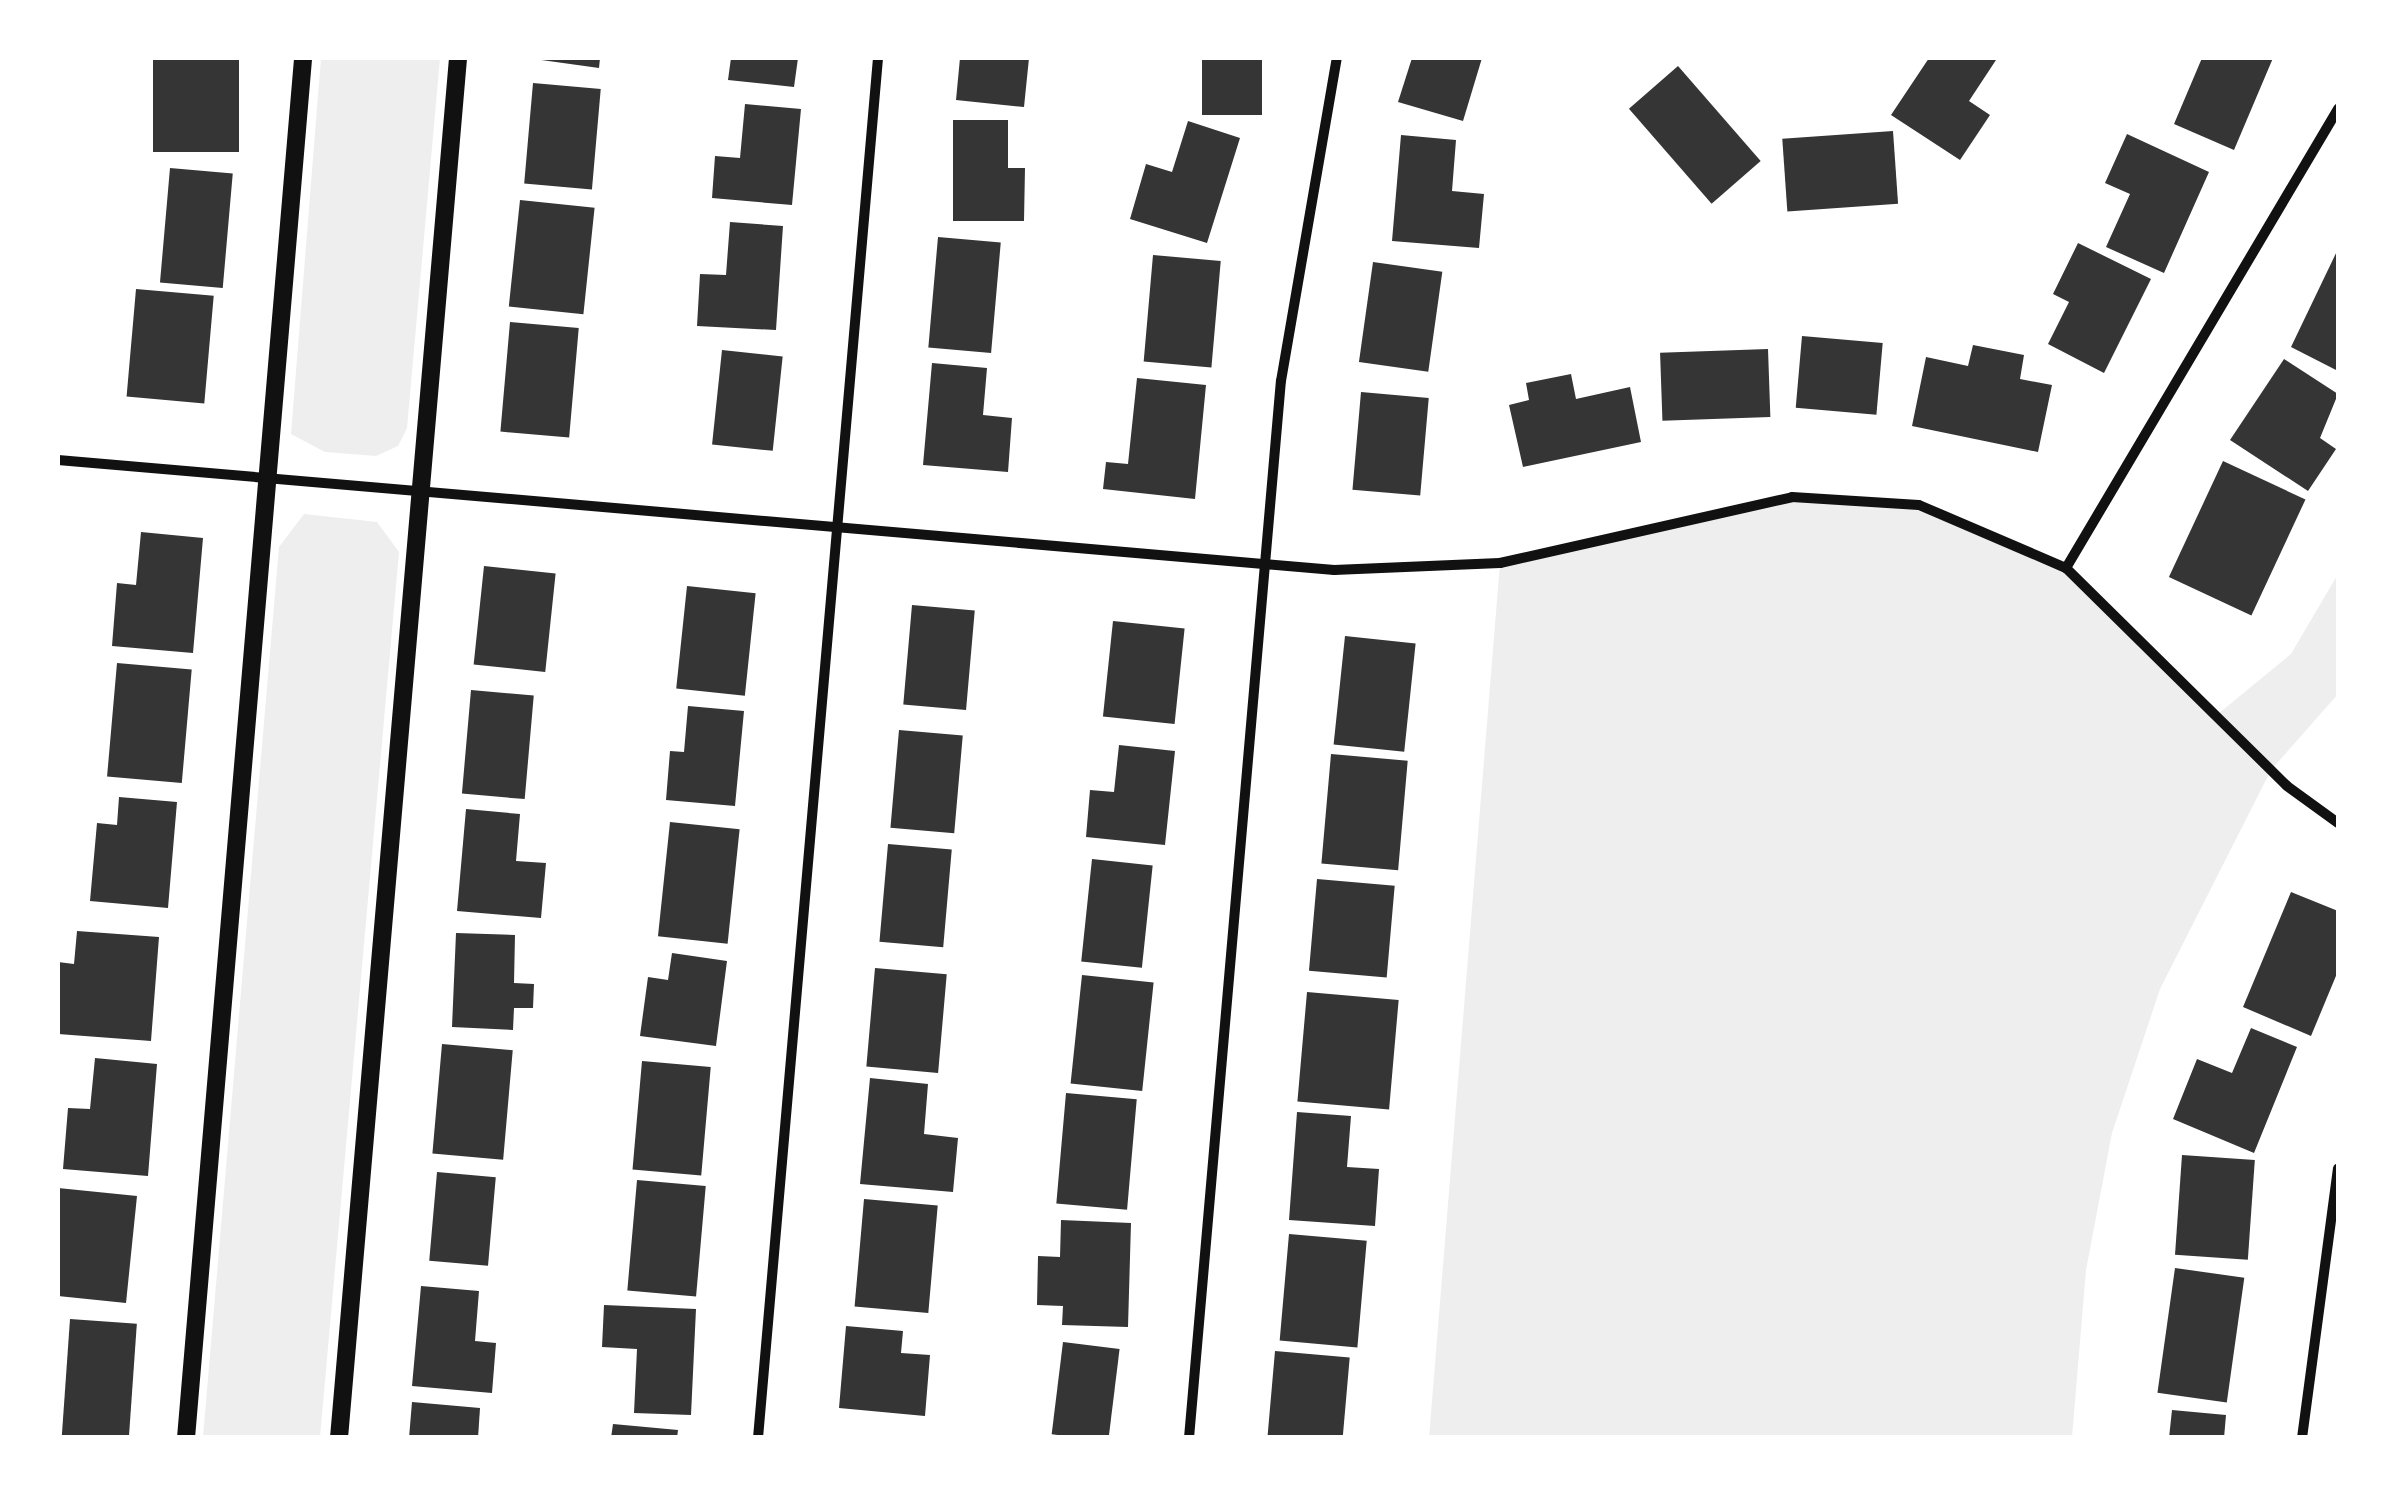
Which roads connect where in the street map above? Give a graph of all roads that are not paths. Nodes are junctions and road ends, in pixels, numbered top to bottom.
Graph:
1 (303, 58) edge
2 (458, 58) edge
3 (878, 58) edge
4 (1337, 58) edge
5 (2338, 110) edge
6 (58, 460) edge
7 (267, 479) junction
8 (420, 492) junction
9 (839, 527) junction
10 (1262, 564) junction
11 (2066, 568) junction
12 (2338, 822) edge
13 (2338, 1168) edge
14 (186, 1438) edge
15 (339, 1438) edge
16 (758, 1438) edge
17 (1190, 1438) edge
18 (2302, 1438) edge

1 - 7 street
2 - 8 street
3 - 9 street
4 - 10 street
5 - 11 street
6 - 7 street
7 - 8 street
7 - 14 street
8 - 9 street
8 - 15 street
9 - 10 street
9 - 16 street
10 - 11 street
10 - 17 street
11 - 12 street
13 - 18 street

